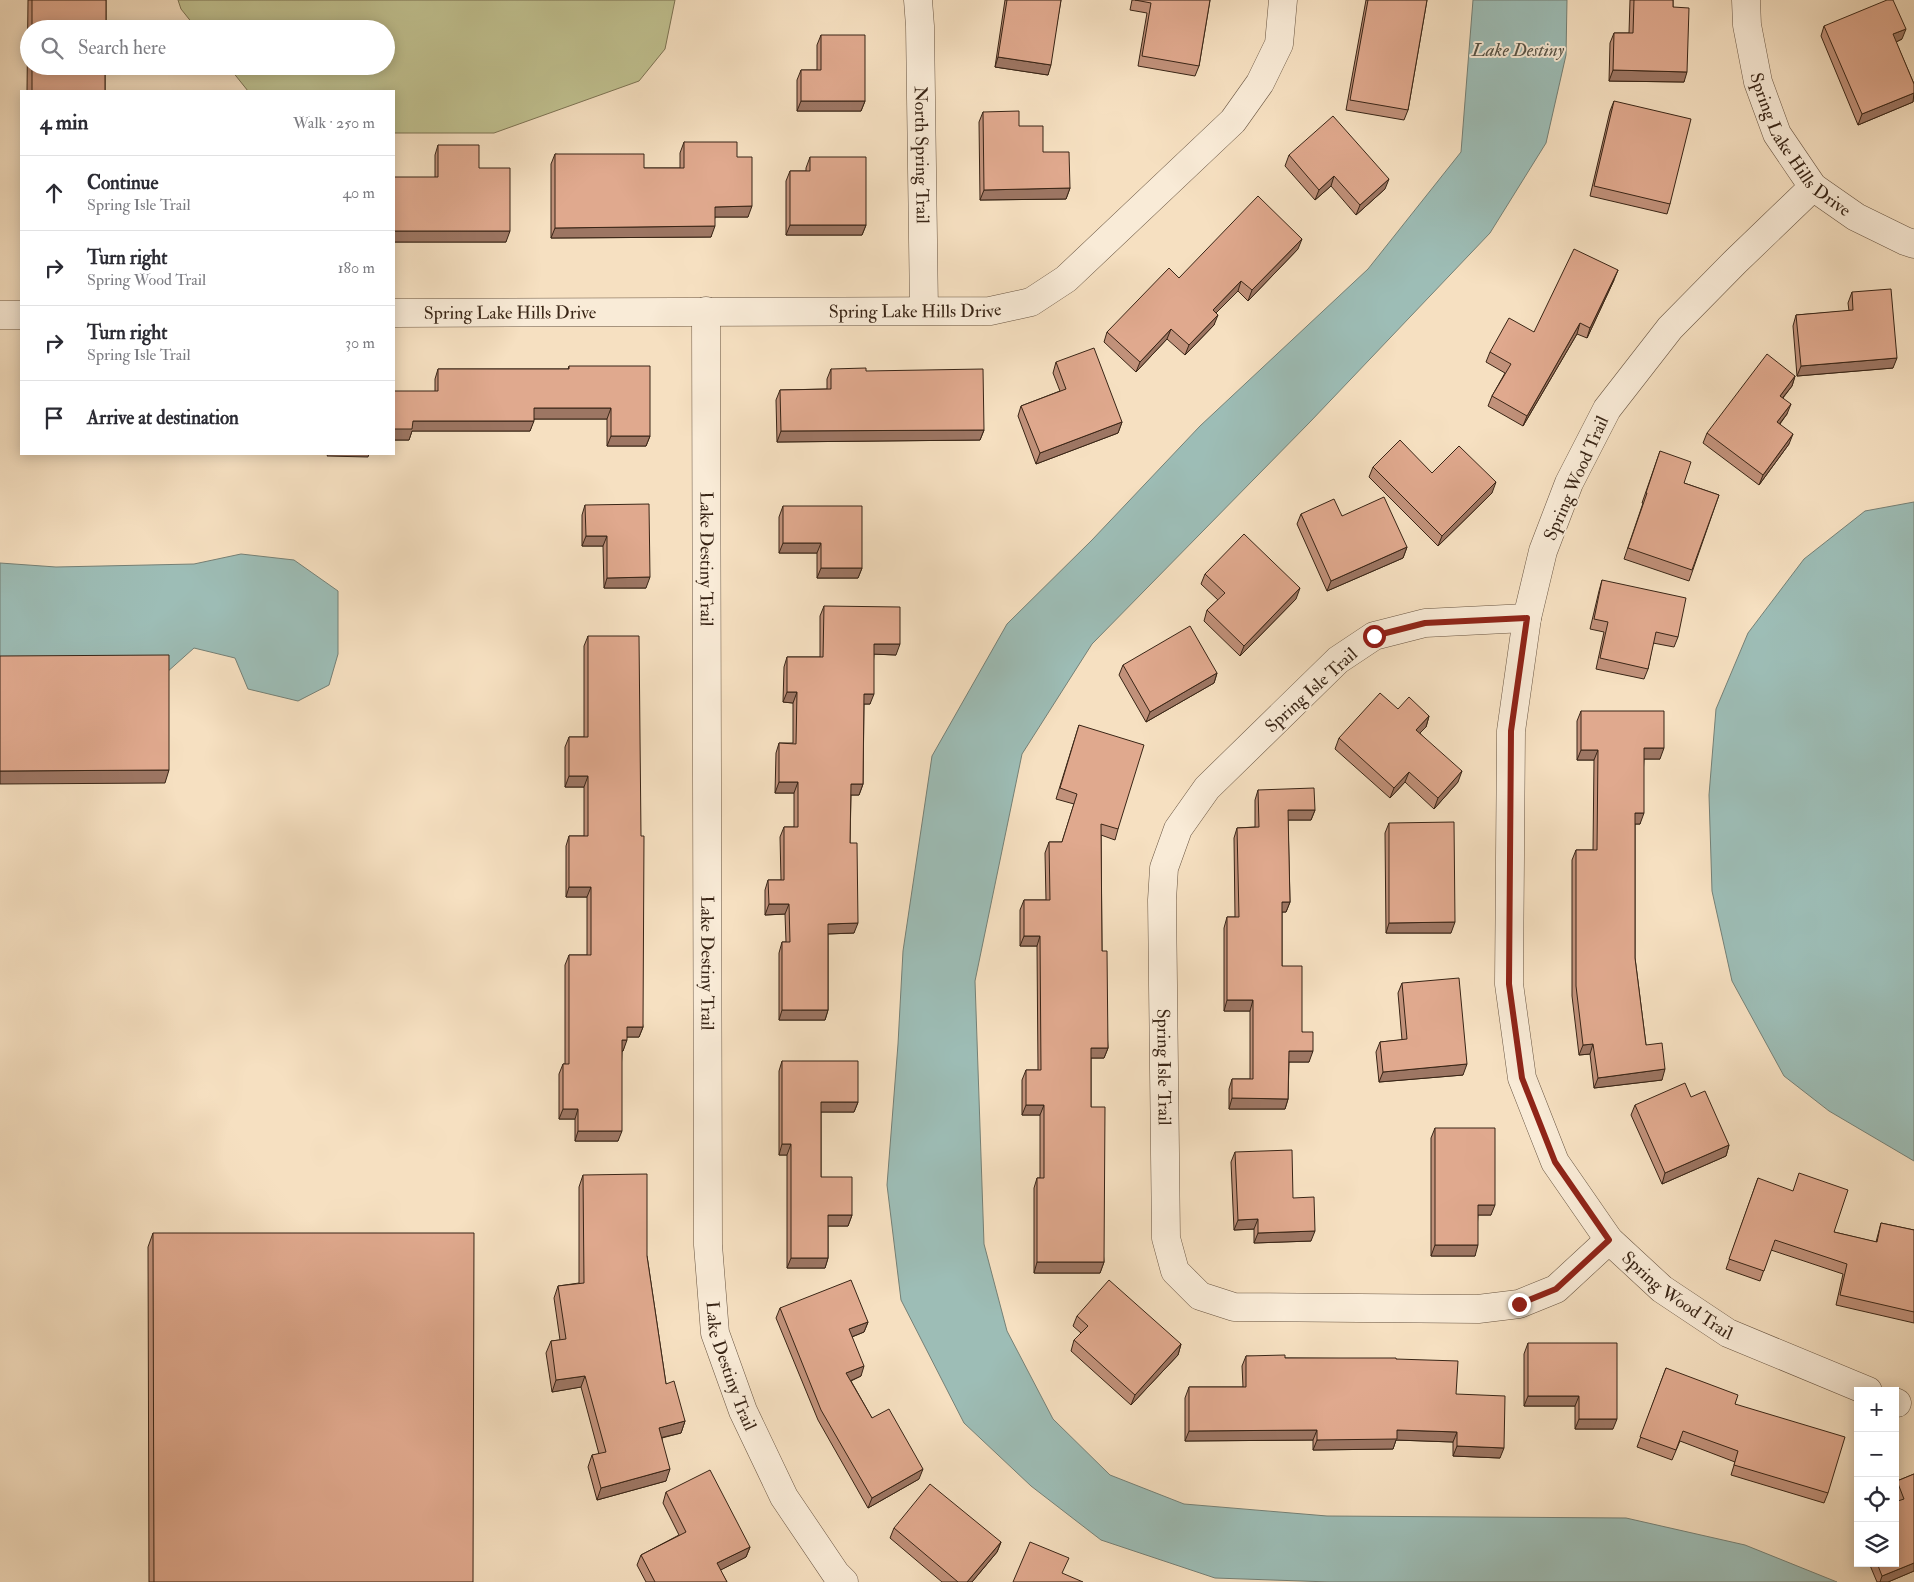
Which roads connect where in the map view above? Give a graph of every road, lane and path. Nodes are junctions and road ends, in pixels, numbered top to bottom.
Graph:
1 (918, 0) edge
2 (1283, 0) edge
3 (1746, 0) edge
4 (1813, 187) junction
5 (1914, 244) edge
6 (924, 310) junction
7 (706, 311) junction
8 (395, 313) edge
9 (0, 315) edge
10 (20, 315) edge
11 (1527, 618) junction
12 (1609, 1240) junction
13 (1858, 1387) edge
14 (834, 1579) edge

1 - 6 street, North Spring Trail
2 - 6 street, Spring Lake Hills Drive
3 - 4 street, Spring Lake Hills Drive
4 - 5 street, Spring Lake Hills Drive
4 - 11 street, Spring Wood Trail
6 - 7 street, Spring Lake Hills Drive
7 - 8 street, Spring Lake Hills Drive
7 - 14 street, Lake Destiny Trail
9 - 10 street
11 - 12 street, Spring Wood Trail
11 - 12 street, Spring Isle Trail
12 - 13 street, Spring Wood Trail

